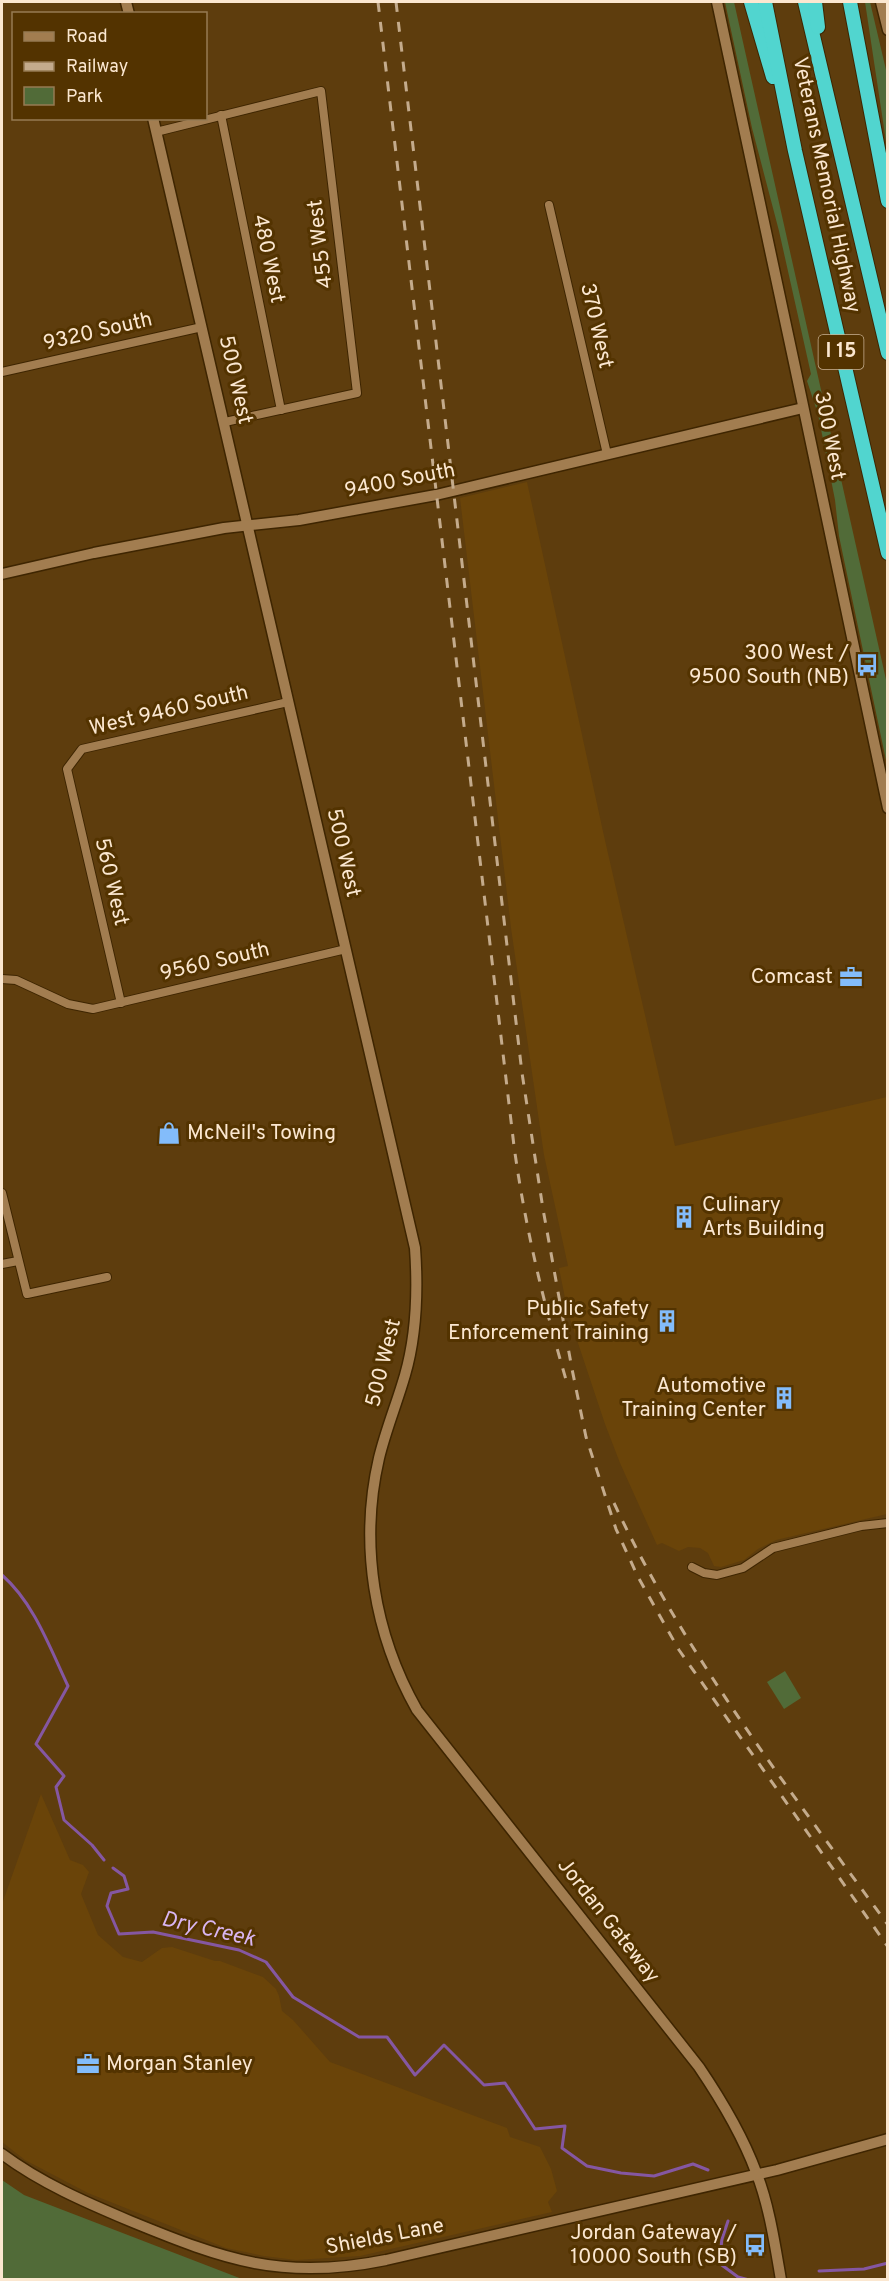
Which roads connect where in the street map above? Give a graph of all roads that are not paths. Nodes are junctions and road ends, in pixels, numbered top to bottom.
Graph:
1 (717, 2) edge
2 (751, 2) edge
3 (765, 2) edge
4 (805, 2) edge
5 (815, 2) edge
6 (850, 2) edge
7 (883, 4) edge
8 (888, 30) edge
9 (828, 103) junction
10 (220, 115) junction
11 (207, 118) edge
12 (153, 120) edge
13 (201, 120) edge
14 (156, 132) junction
15 (795, 151) junction
16 (888, 201) edge
17 (549, 205) dead end
18 (202, 327) junction
19 (888, 353) edge
20 (2, 372) edge
21 (803, 408) junction
22 (281, 410) junction
23 (225, 422) junction
24 (608, 454) junction
25 (248, 526) junction
26 (888, 553) edge
27 (2, 574) edge
28 (288, 702) junction
29 (67, 769) joint
30 (888, 808) edge
31 (346, 949) junction
32 (2, 979) edge
33 (121, 1003) junction
34 (2, 1193) edge
35 (18, 1261) junction
36 (2, 1264) edge
37 (107, 1276) dead end
38 (888, 1523) edge
39 (692, 1567) dead end
40 (376, 1600) joint
41 (888, 2139) edge
42 (2, 2154) edge
43 (757, 2174) junction
44 (781, 2280) edge

1 - 21 main road, 300 West
2 - 15 highway
3 - 15 highway, Veterans Memorial Highway / I 15
4 - 9 highway, Veterans Memorial Highway / I 15
5 - 9 highway
6 - 16 highway
7 - 8 main road
9 - 19 highway, Veterans Memorial Highway / I 15
10 - 11 street
10 - 22 street, 480 West
10 - 22 street, 455 West
12 - 14 main road, 500 West
13 - 14 street
14 - 18 main road, 500 West
15 - 26 highway, Veterans Memorial Highway / I 15
17 - 24 street, 370 West
18 - 20 street, 9320 South
18 - 23 main road, 500 West
21 - 24 main road, 9400 South
21 - 30 main road, 300 West
22 - 23 street
23 - 25 main road, 500 West
24 - 25 main road, 9400 South
25 - 27 main road, 9400 South
25 - 28 main road, 500 West
28 - 29 street, West 9460 South
28 - 31 main road, 500 West
29 - 33 street, 560 West
31 - 33 street, 9560 South
31 - 40 main road, 500 West
32 - 33 street, 9560 South
34 - 35 street
35 - 36 street
35 - 37 street
38 - 39 street
40 - 43 main road, Jordan Gateway
41 - 43 main road, Shields Lane
42 - 43 main road, Shields Lane
43 - 44 main road, Jordan Gateway

